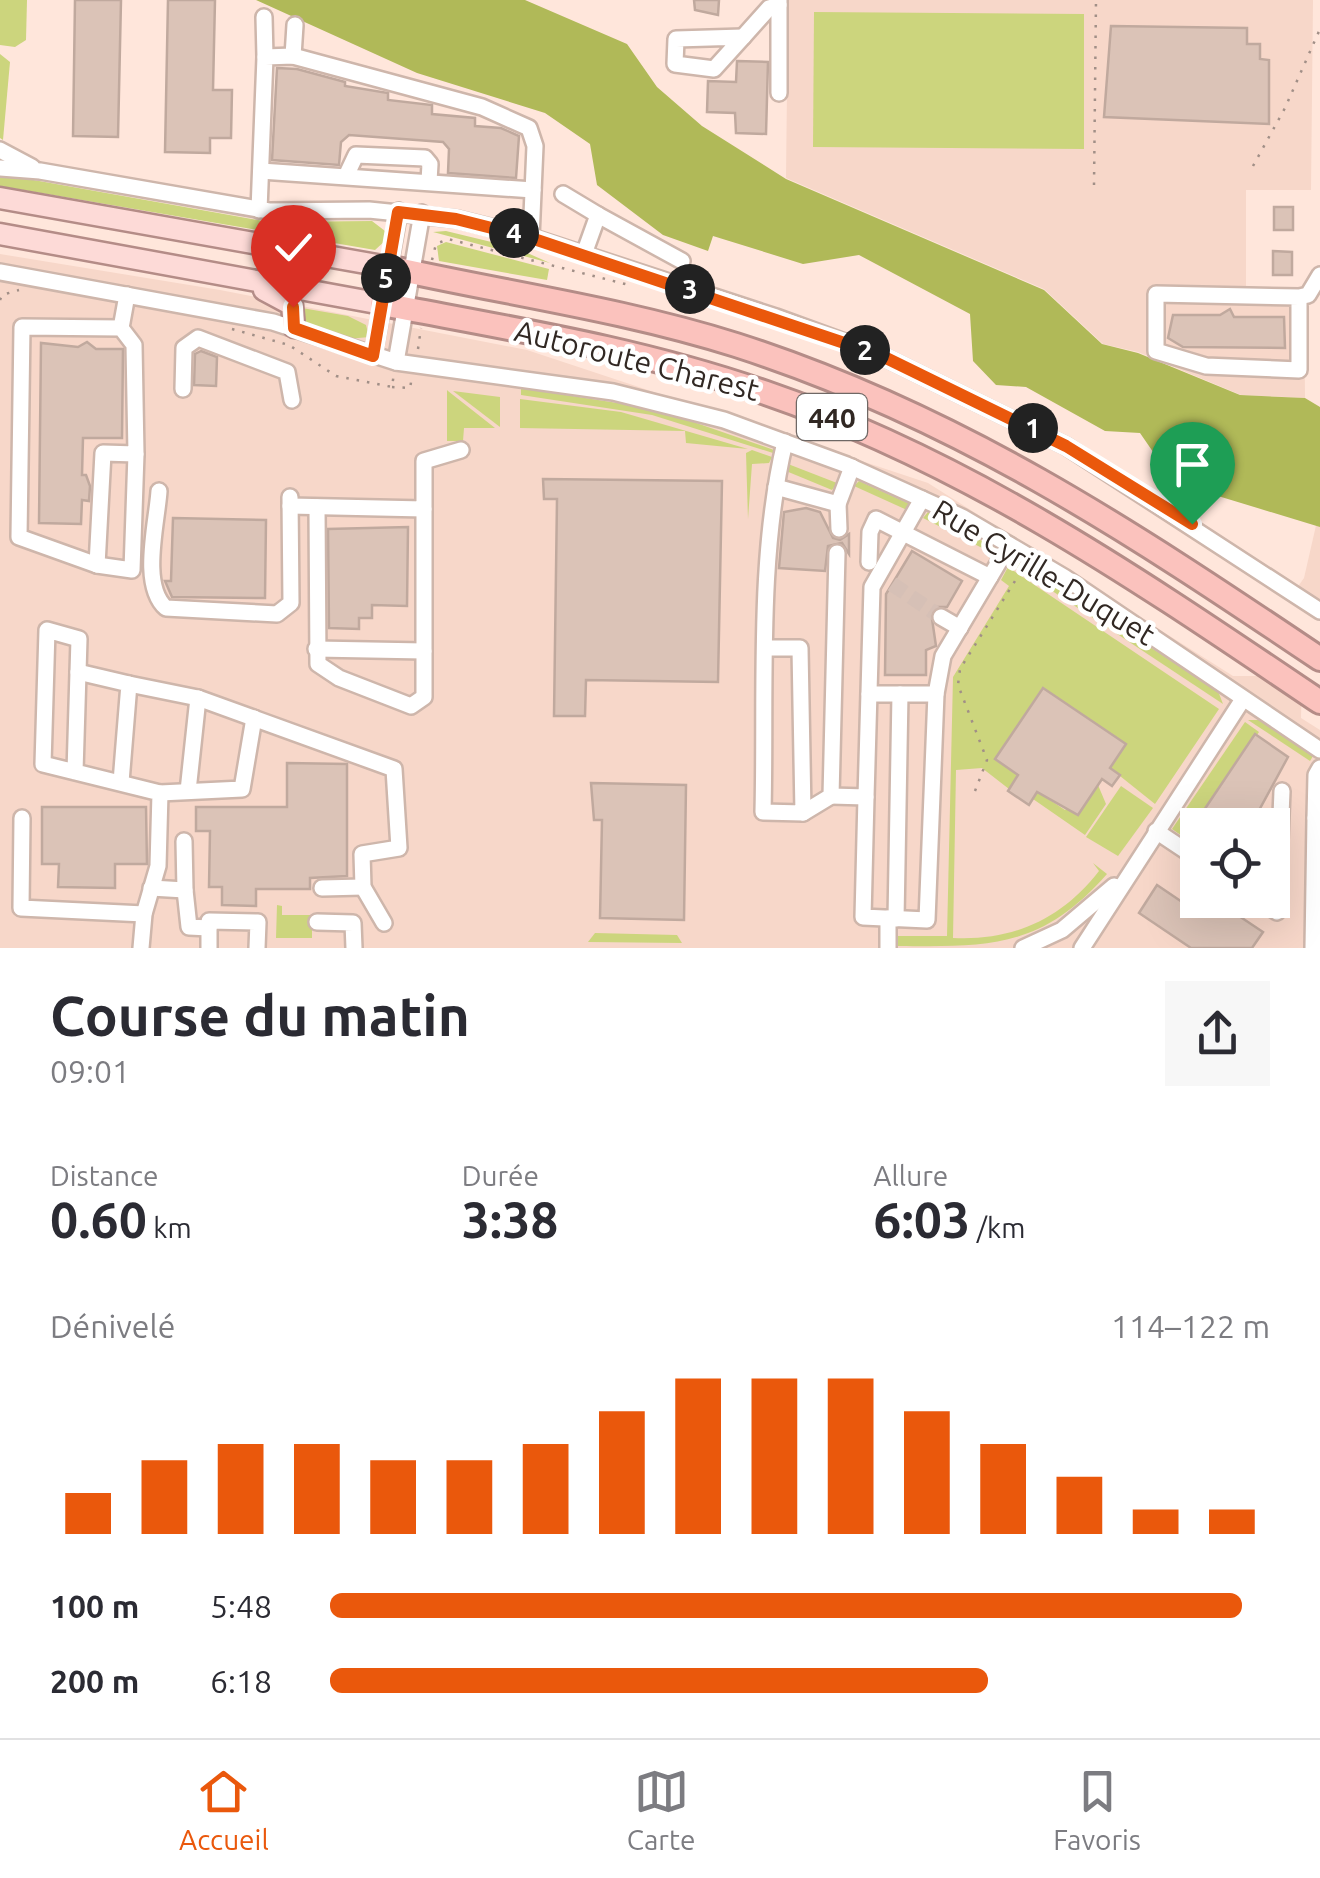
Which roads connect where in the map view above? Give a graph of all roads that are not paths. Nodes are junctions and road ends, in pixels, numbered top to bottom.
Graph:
1 (780, 2) edge
2 (264, 17) dead end
3 (295, 25) dead end
4 (743, 38) dead end
5 (293, 56) junction
6 (265, 57) junction
7 (778, 93) dead end
8 (0, 150) edge
9 (0, 168) edge
10 (40, 171) junction
11 (261, 171) junction
12 (347, 174) junction
13 (429, 181) junction
14 (533, 190) junction
15 (563, 194) dead end
16 (0, 198) edge
17 (260, 210) junction
18 (398, 212) junction
19 (422, 214) junction
20 (598, 215) junction
21 (0, 234) edge
22 (531, 238) junction
23 (584, 254) junction
24 (682, 261) dead end
25 (400, 270) junction
26 (0, 272) edge
27 (1320, 275) edge
28 (229, 276) junction
29 (22, 279) junction
30 (0, 284) edge
31 (127, 295) junction
32 (1299, 297) junction
33 (394, 306) junction
34 (121, 328) junction
35 (294, 328) junction
36 (373, 356) junction
37 (396, 362) junction
38 (183, 389) dead end
39 (292, 400) dead end
40 (785, 442) junction
41 (461, 450) dead end
42 (136, 454) junction
43 (852, 467) junction
44 (776, 487) junction
45 (159, 492) dead end
46 (922, 499) junction
47 (838, 504) junction
48 (317, 507) junction
49 (424, 509) junction
50 (839, 529) dead end
51 (904, 532) junction
52 (1009, 544) junction
53 (97, 565) junction
54 (881, 572) junction
55 (990, 577) junction
56 (1320, 611) edge
57 (941, 617) tunnel mouth
58 (960, 628) junction
59 (767, 648) junction
60 (800, 648) junction
61 (834, 648) junction
62 (316, 649) junction
63 (424, 651) junction
64 (1320, 660) edge
65 (78, 672) junction
66 (129, 684) junction
67 (869, 694) junction
68 (900, 694) junction
69 (936, 694) junction
70 (198, 698) junction
71 (1243, 698) junction
72 (1320, 702) edge
73 (254, 718) junction
74 (1320, 750) edge
75 (1320, 768) edge
76 (75, 772) junction
77 (121, 782) junction
78 (1282, 791) dead end
79 (188, 792) junction
80 (160, 793) junction
81 (831, 796) junction
82 (866, 797) junction
83 (1279, 808) edge
84 (803, 812) junction
85 (22, 818) dead end
86 (1318, 819) edge
87 (1156, 830) junction
88 (184, 841) dead end
89 (1180, 847) edge
90 (1124, 877) junction
91 (364, 887) junction
92 (151, 888) junction
93 (322, 888) dead end
94 (186, 890) junction
95 (144, 914) junction
96 (892, 919) junction
97 (318, 922) dead end
98 (384, 923) dead end
99 (209, 928) junction
100 (140, 948) edge
101 (209, 948) edge
102 (256, 948) edge
103 (354, 948) edge
104 (888, 948) edge
105 (1023, 948) edge
106 (1082, 948) edge
107 (1313, 948) edge

1 - 4 street
1 - 7 street
2 - 6 street
3 - 5 street
5 - 6 street
5 - 14 street
6 - 11 street
8 - 10 street
9 - 10 street
10 - 17 street
11 - 12 street
11 - 17 street
12 - 13 street
12 - 13 street
13 - 14 street
14 - 22 street
15 - 20 street
16 - 25 main road, Autoroute Charest
17 - 18 street
18 - 19 street
18 - 25 street
19 - 22 street
19 - 25 street
20 - 23 street
20 - 24 street
21 - 28 main road, Autoroute Charest
22 - 23 street
23 - 56 street
25 - 33 street
25 - 33 street
25 - 64 highway, Autoroute Charest / 440
26 - 29 street, Rue Cyrille-Duquet
27 - 32 street
28 - 33 main road, Autoroute Charest
28 - 35 main road
29 - 30 street, Rue Cyrille-Duquet
29 - 31 street, Rue Cyrille-Duquet
31 - 34 street
31 - 35 street, Rue Cyrille-Duquet
32 - 32 street
33 - 36 street
33 - 37 street
33 - 72 highway, Autoroute Charest / 440
34 - 42 street
34 - 53 street
35 - 36 street, Rue Cyrille-Duquet
36 - 37 street, Rue Cyrille-Duquet
37 - 40 street, Rue Cyrille-Duquet
38 - 39 street
40 - 43 street, Rue Cyrille-Duquet
40 - 44 street
41 - 49 street
42 - 53 street
42 - 53 street
43 - 46 street, Rue Cyrille-Duquet
43 - 47 street
44 - 47 street
44 - 59 street
45 - 48 street
46 - 51 street
46 - 52 street, Rue Cyrille-Duquet
47 - 50 street
48 - 49 street
48 - 62 street
49 - 63 street
51 - 54 street
51 - 54 street
51 - 55 street
52 - 55 street
52 - 71 street, Rue Cyrille-Duquet
54 - 61 street
54 - 67 street
55 - 58 street
57 - 58 street
58 - 69 street
59 - 60 street
59 - 84 street
60 - 61 street
60 - 84 street
61 - 81 street
62 - 63 street
62 - 63 street
65 - 66 street
65 - 76 street
65 - 76 street
66 - 70 street
66 - 77 street
67 - 68 street
67 - 82 street
68 - 69 street
68 - 96 street
69 - 96 street
70 - 73 street
70 - 79 street
71 - 74 street, Rue Cyrille-Duquet
71 - 87 street
73 - 79 street
73 - 91 street
75 - 86 street
76 - 77 street
77 - 80 street
78 - 83 street
79 - 80 street
80 - 92 street
81 - 82 street
81 - 84 street
82 - 96 street
85 - 95 street
86 - 107 street
87 - 89 street
87 - 90 street
88 - 94 street
90 - 105 street
90 - 106 street
91 - 93 street
91 - 98 street
92 - 94 street
92 - 95 street
94 - 99 street
95 - 100 street
96 - 104 street
97 - 103 street
99 - 101 street
99 - 102 street

